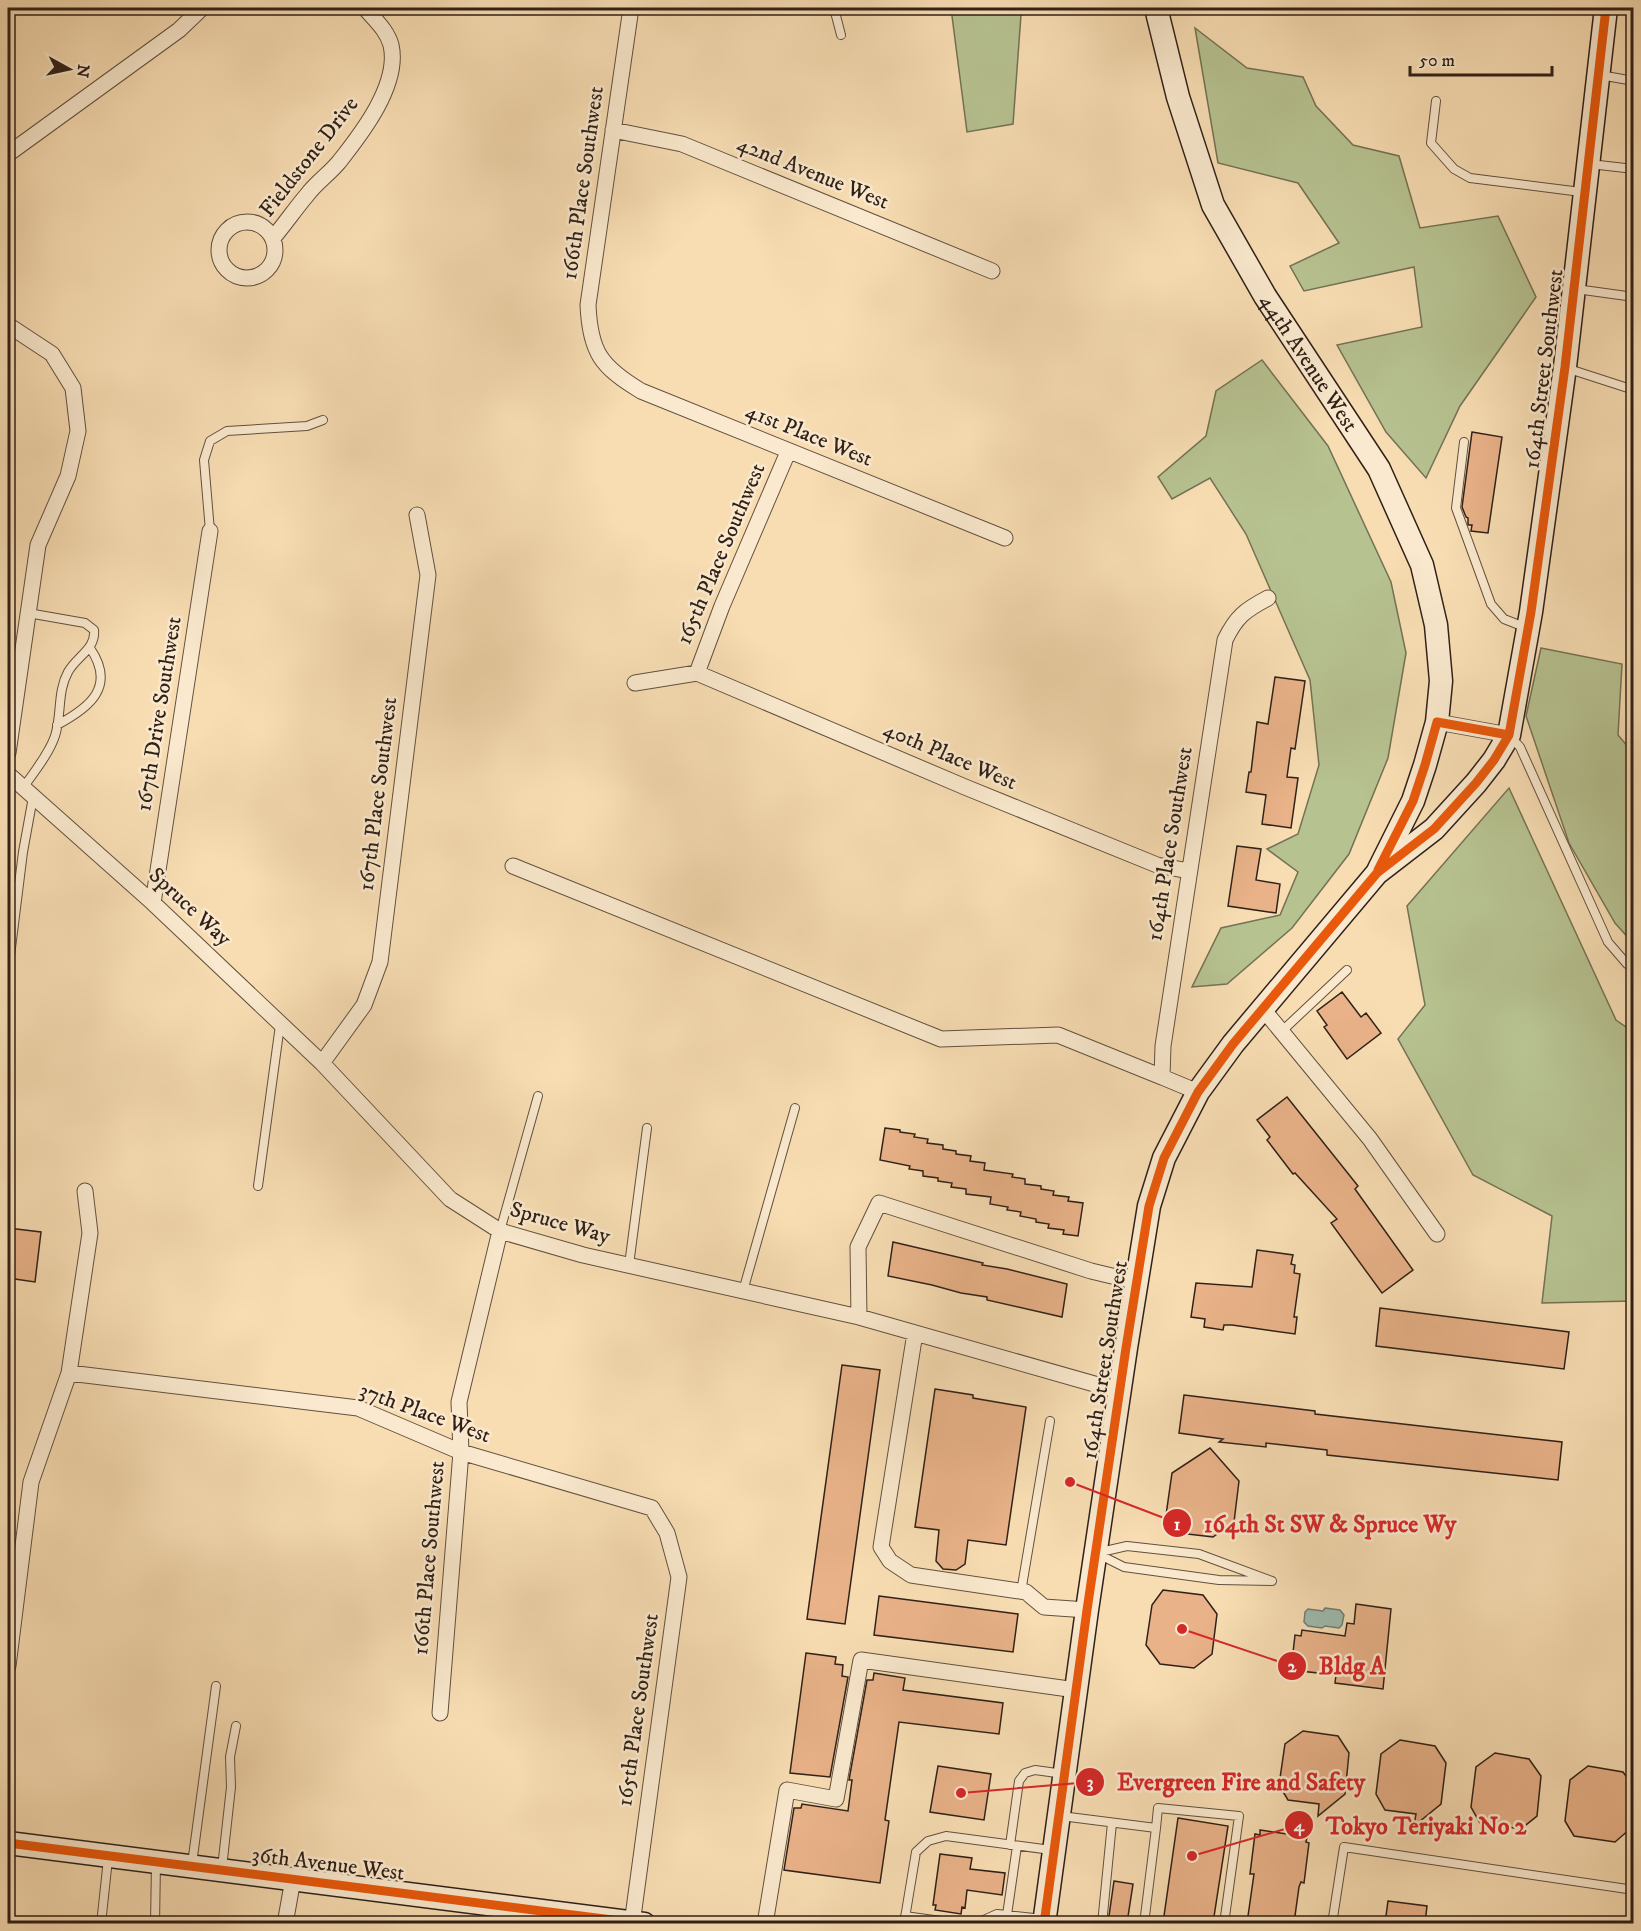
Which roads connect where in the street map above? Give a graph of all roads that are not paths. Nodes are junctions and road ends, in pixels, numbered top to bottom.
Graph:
1 (202, 8) edge
2 (365, 8) edge
3 (631, 8) edge
4 (834, 8) edge
5 (1156, 8) edge
6 (1606, 8) edge
7 (841, 35) dead end
8 (1599, 75) junction
9 (1634, 81) edge
10 (1436, 101) dead end
11 (613, 130) junction
12 (8, 154) edge
13 (1589, 164) junction
14 (1634, 169) edge
15 (1586, 192) junction
16 (273, 238) dead end
17 (992, 271) dead end
18 (1574, 289) junction
19 (1634, 297) edge
20 (8, 325) edge
21 (603, 362) joint
22 (1565, 367) junction
23 (1634, 390) edge
24 (323, 420) dead end
25 (1464, 442) dead end
26 (788, 452) junction
27 (417, 515) dead end
28 (210, 531) joint
29 (1005, 538) dead end
30 (1268, 598) dead end
31 (28, 613) junction
32 (1528, 628) junction
33 (90, 648) junction
34 (697, 673) junction
35 (636, 683) dead end
36 (1437, 722) junction
37 (57, 725) junction
38 (1509, 735) junction
39 (8, 753) edge
40 (8, 774) edge
41 (28, 792) junction
42 (513, 866) dead end
43 (1189, 871) junction
44 (1377, 873) junction
45 (153, 903) junction
46 (9, 964) edge
47 (1634, 969) edge
48 (1347, 970) dead end
49 (1263, 1009) junction
50 (281, 1024) junction
51 (1281, 1032) junction
52 (322, 1063) junction
53 (1162, 1077) junction
54 (1198, 1092) junction
55 (538, 1096) dead end
56 (795, 1108) dead end
57 (647, 1128) dead end
58 (258, 1186) dead end
59 (85, 1191) dead end
60 (500, 1231) junction
61 (1437, 1234) dead end
62 (629, 1265) junction
63 (1137, 1282) junction
64 (743, 1291) junction
65 (859, 1317) junction
66 (915, 1333) junction
67 (69, 1373) junction
68 (1119, 1391) junction
69 (1050, 1421) dead end
70 (460, 1452) junction
71 (652, 1508) joint
72 (1096, 1553) junction
73 (1022, 1592) junction
74 (1087, 1610) junction
75 (8, 1666) edge
76 (216, 1686) dead end
77 (1076, 1690) junction
78 (440, 1713) dead end
79 (236, 1726) dead end
80 (1065, 1774) junction
81 (1060, 1816) junction
82 (1112, 1823) junction
83 (1156, 1828) junction
84 (8, 1844) edge
85 (1013, 1845) junction
86 (1055, 1851) junction
87 (108, 1856) junction
88 (156, 1862) junction
89 (192, 1866) junction
90 (222, 1870) junction
91 (292, 1879) junction
92 (1634, 1890) edge
93 (1007, 1915) junction
94 (905, 1920) edge
95 (1044, 1921) edge
96 (101, 1923) edge
97 (155, 1923) edge
98 (285, 1923) edge
99 (636, 1923) edge
100 (765, 1923) edge
101 (962, 1923) edge
102 (975, 1923) edge
103 (1102, 1923) edge
104 (1144, 1923) edge
105 (1224, 1923) edge
106 (1332, 1923) edge

1 - 12 street
2 - 16 street, Fieldstone Drive
3 - 11 street, 166th Place Southwest
4 - 7 lane
5 - 36 main road, 44th Avenue West
6 - 8 main road, 164th Street Southwest
8 - 9 lane
8 - 13 main road, 164th Street Southwest
10 - 15 lane
11 - 17 street, 42nd Avenue West
11 - 21 street, 166th Place Southwest
13 - 14 lane
13 - 15 main road, 164th Street Southwest
15 - 18 main road, 164th Street Southwest
18 - 19 lane
18 - 22 main road, 164th Street Southwest
20 - 31 street
21 - 26 street, 41st Place West
22 - 23 lane
22 - 32 main road, 164th Street Southwest
24 - 28 lane
25 - 32 lane
26 - 29 street, 41st Place West
26 - 34 street, 165th Place Southwest
27 - 52 street, 167th Place Southwest
28 - 45 street, 167th Drive Southwest
30 - 43 street, 164th Place Southwest
31 - 33 lane
31 - 39 street
32 - 38 main road, 164th Street Southwest
33 - 37 lane
33 - 37 lane
34 - 35 street
34 - 43 street, 40th Place West
36 - 38 street
36 - 44 main road, 44th Avenue West
37 - 41 lane
38 - 44 main road
38 - 47 lane
40 - 41 street, Spruce Way
41 - 45 street, Spruce Way
41 - 46 lane
42 - 53 street
43 - 53 street, 164th Place Southwest
44 - 49 main road, 164th Street Southwest
45 - 50 street, Spruce Way
48 - 51 lane
49 - 51 street
49 - 54 main road, 164th Street Southwest
50 - 52 street, Spruce Way
50 - 58 lane
51 - 61 street
52 - 60 street, Spruce Way
53 - 54 street
54 - 63 main road, 164th Street Southwest
55 - 60 lane
56 - 64 lane
57 - 62 lane
59 - 67 street
60 - 62 street, Spruce Way
60 - 70 street, 166th Place Southwest
62 - 64 street, Spruce Way
63 - 65 street
63 - 68 main road, 164th Street Southwest
64 - 65 street, Spruce Way
65 - 66 street, Spruce Way
66 - 68 street, Spruce Way
66 - 73 street
67 - 70 street, 37th Place West
67 - 75 street
68 - 72 main road, 164th Street Southwest
69 - 73 lane
70 - 71 street, 37th Place West
70 - 78 street, 166th Place Southwest
71 - 99 street, 165th Place Southwest
72 - 72 lane
72 - 74 main road, 164th Street Southwest
73 - 74 street
74 - 77 main road, 164th Street Southwest
76 - 89 lane
77 - 80 main road, 164th Street Southwest
77 - 100 street
79 - 90 lane
80 - 81 main road, 164th Street Southwest
80 - 85 lane
81 - 82 lane
81 - 86 main road, 164th Street Southwest
82 - 83 lane
82 - 103 lane
83 - 104 lane
83 - 105 lane
84 - 87 main road, 36th Avenue West
85 - 86 lane
85 - 93 lane
85 - 94 lane
86 - 95 main road, 164th Street Southwest
87 - 88 main road, 36th Avenue West
87 - 96 lane
88 - 89 main road, 36th Avenue West
88 - 97 lane
89 - 90 main road, 36th Avenue West
90 - 91 main road, 36th Avenue West
91 - 98 street
91 - 99 main road, 36th Avenue West
92 - 106 lane
93 - 95 lane
93 - 102 lane
94 - 101 lane

